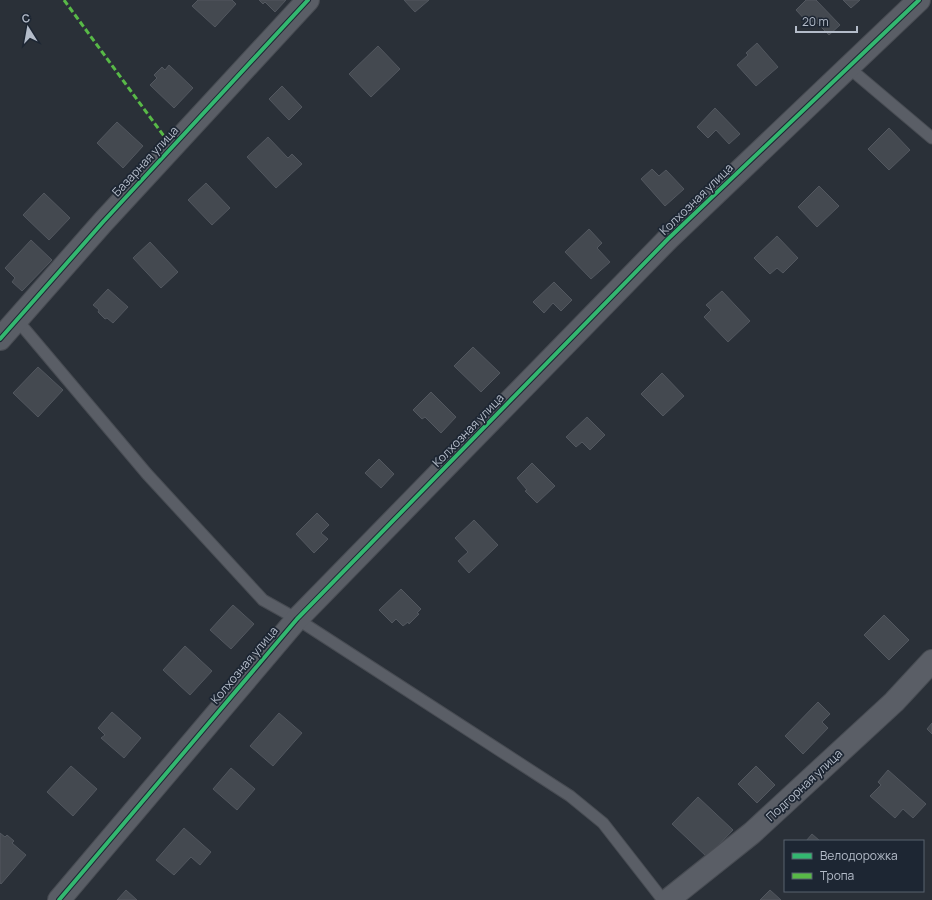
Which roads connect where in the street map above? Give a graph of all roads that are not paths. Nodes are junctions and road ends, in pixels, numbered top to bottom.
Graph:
1 (308, 0) edge
2 (919, 0) edge
3 (848, 67) junction
4 (932, 138) edge
5 (17, 320) junction
6 (0, 339) edge
7 (297, 618) junction
8 (932, 661) edge
9 (59, 900) edge
10 (663, 900) edge
11 (668, 900) edge

1 - 5 street, Базарная улица
2 - 3 street, Колхозная улица
3 - 4 lane
3 - 7 street, Колхозная улица
5 - 6 street, Базарная улица
5 - 7 lane
7 - 9 street, Колхозная улица
7 - 10 lane
8 - 11 street, Подгорная улица

